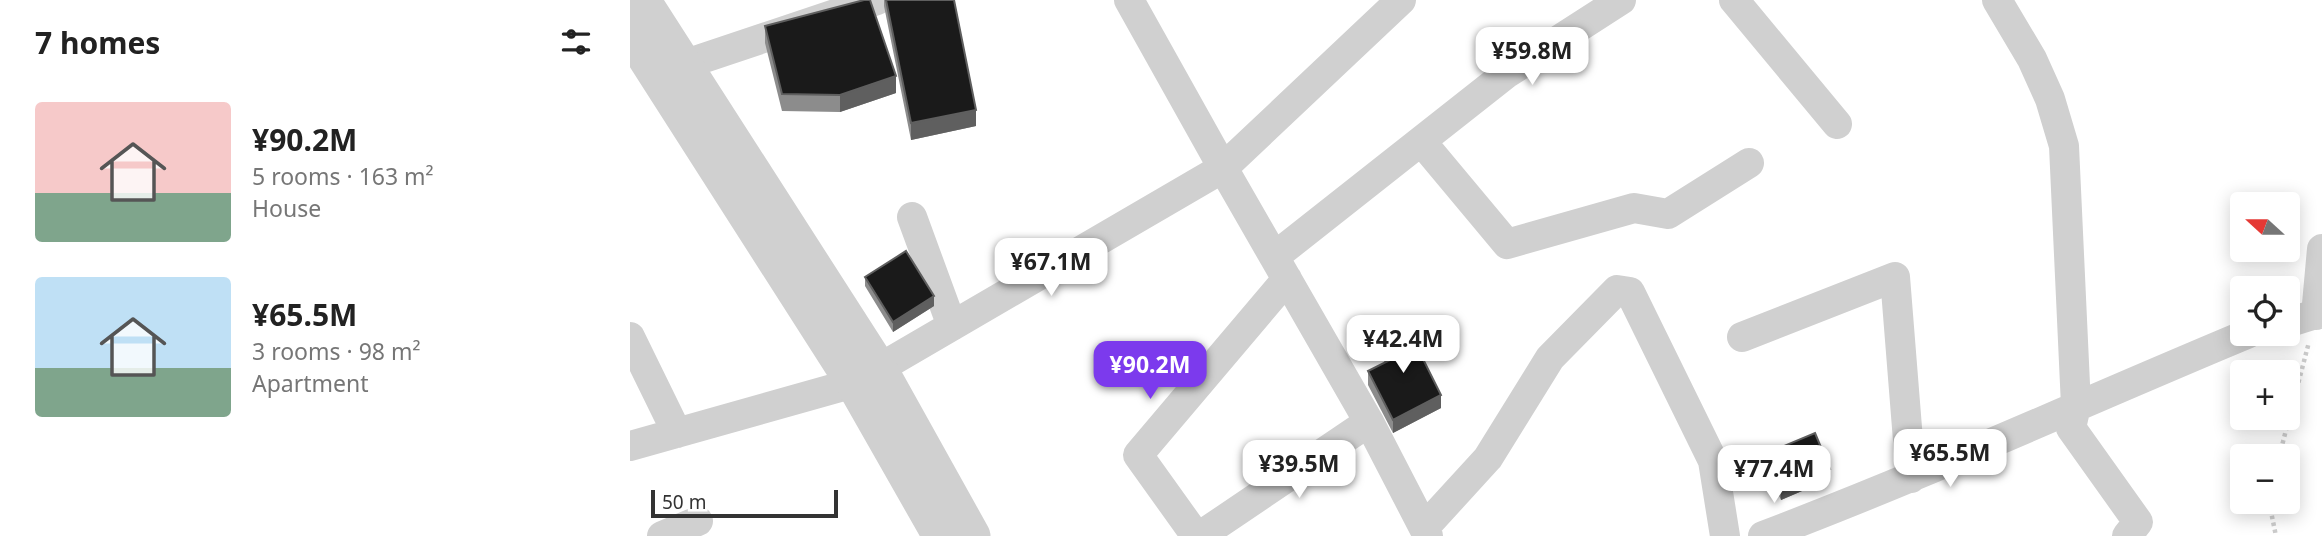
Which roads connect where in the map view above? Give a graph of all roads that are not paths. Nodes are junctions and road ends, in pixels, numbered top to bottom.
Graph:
1 (642, 0) edge
2 (877, 0) edge
3 (1129, 0) edge
4 (1401, 0) edge
5 (1621, 0) edge
6 (1734, 0) edge
7 (1997, 0) edge
8 (630, 33) edge
9 (656, 72) edge
10 (1837, 124) dead end
11 (1421, 141) junction
12 (1749, 163) dead end
13 (1223, 169) junction
14 (912, 217) dead end
15 (2322, 249) edge
16 (1280, 268) junction
17 (2319, 314) edge
18 (2300, 319) edge
19 (952, 326) junction
20 (630, 337) edge
21 (1742, 337) dead end
22 (2230, 342) edge
23 (866, 376) junction
24 (2076, 406) junction
25 (1369, 422) junction
26 (677, 433) junction
27 (630, 446) edge
28 (1910, 478) junction
29 (698, 521) dead end
30 (1804, 529) edge
31 (2140, 531) edge
32 (1426, 532) edge
33 (662, 536) edge
34 (941, 536) edge
35 (972, 536) edge
36 (1198, 536) edge
37 (1725, 536) edge
38 (1763, 536) edge

1 - 9 street
2 - 9 street
3 - 13 street
4 - 13 street
5 - 11 street
6 - 10 street
7 - 24 street
8 - 9 street
9 - 23 street
11 - 12 street
11 - 16 street
13 - 16 street
13 - 19 street
14 - 19 street
15 - 17 street
16 - 25 street
16 - 36 street
17 - 18 street
19 - 23 street
20 - 26 street
21 - 28 street
22 - 24 street
23 - 26 street
23 - 34 street
23 - 35 street
24 - 28 street
24 - 31 street
25 - 32 street
25 - 36 street
26 - 27 street
28 - 30 street
29 - 33 street
30 - 38 street
32 - 37 street

